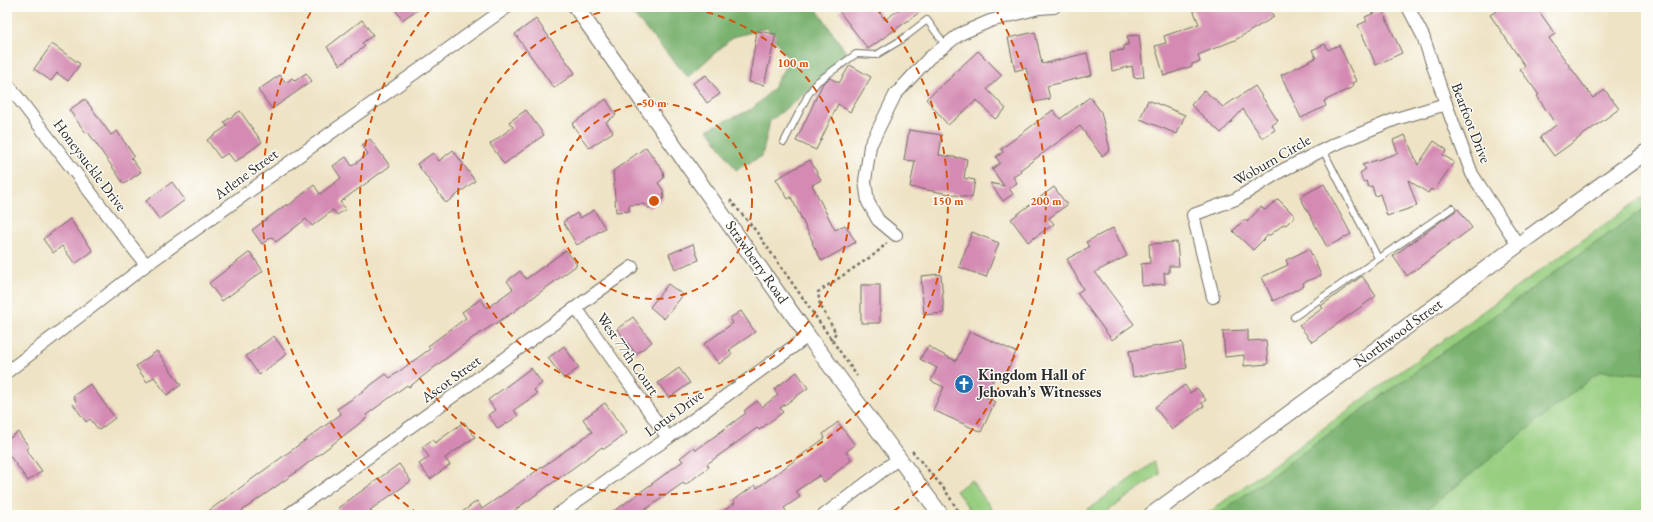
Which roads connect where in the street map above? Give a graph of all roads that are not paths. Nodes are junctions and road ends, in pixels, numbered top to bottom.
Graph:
1 (507, 7) edge
2 (576, 7) edge
3 (1054, 7) edge
4 (1408, 7) edge
5 (946, 46) junction
6 (7, 85) edge
7 (1446, 104) junction
8 (784, 142) dead end
9 (1323, 150) junction
10 (1646, 152) edge
11 (1452, 208) dead end
12 (896, 235) road end
13 (1518, 245) junction
14 (1378, 258) junction
15 (146, 265) junction
16 (632, 267) dead end
17 (1213, 296) dead end
18 (576, 308) junction
19 (1294, 317) dead end
20 (808, 336) junction
21 (7, 372) edge
22 (668, 438) junction
23 (898, 459) junction
24 (828, 514) edge
25 (288, 515) edge
26 (557, 515) edge
27 (941, 515) edge
28 (1151, 515) edge

1 - 15 street, Arlene Street
2 - 20 street, Strawberry Road
3 - 5 street
4 - 7 street, Bearfoot Drive
5 - 8 lane
5 - 12 street
6 - 15 street, Honeysuckle Drive
7 - 9 street, Woburn Circle
7 - 13 street, Bearfoot Drive
9 - 14 lane
9 - 17 street, Woburn Circle
10 - 13 street, Northwood Street
11 - 14 lane
13 - 28 street, Northwood Street
14 - 19 lane
15 - 21 street, Arlene Street
16 - 18 street, Ascot Street
18 - 22 street, West 77th Court
18 - 25 street, Ascot Street
20 - 22 street, Lotus Drive
20 - 23 street, Strawberry Road
22 - 26 street, Lotus Drive
23 - 24 street
23 - 27 street, Strawberry Road

